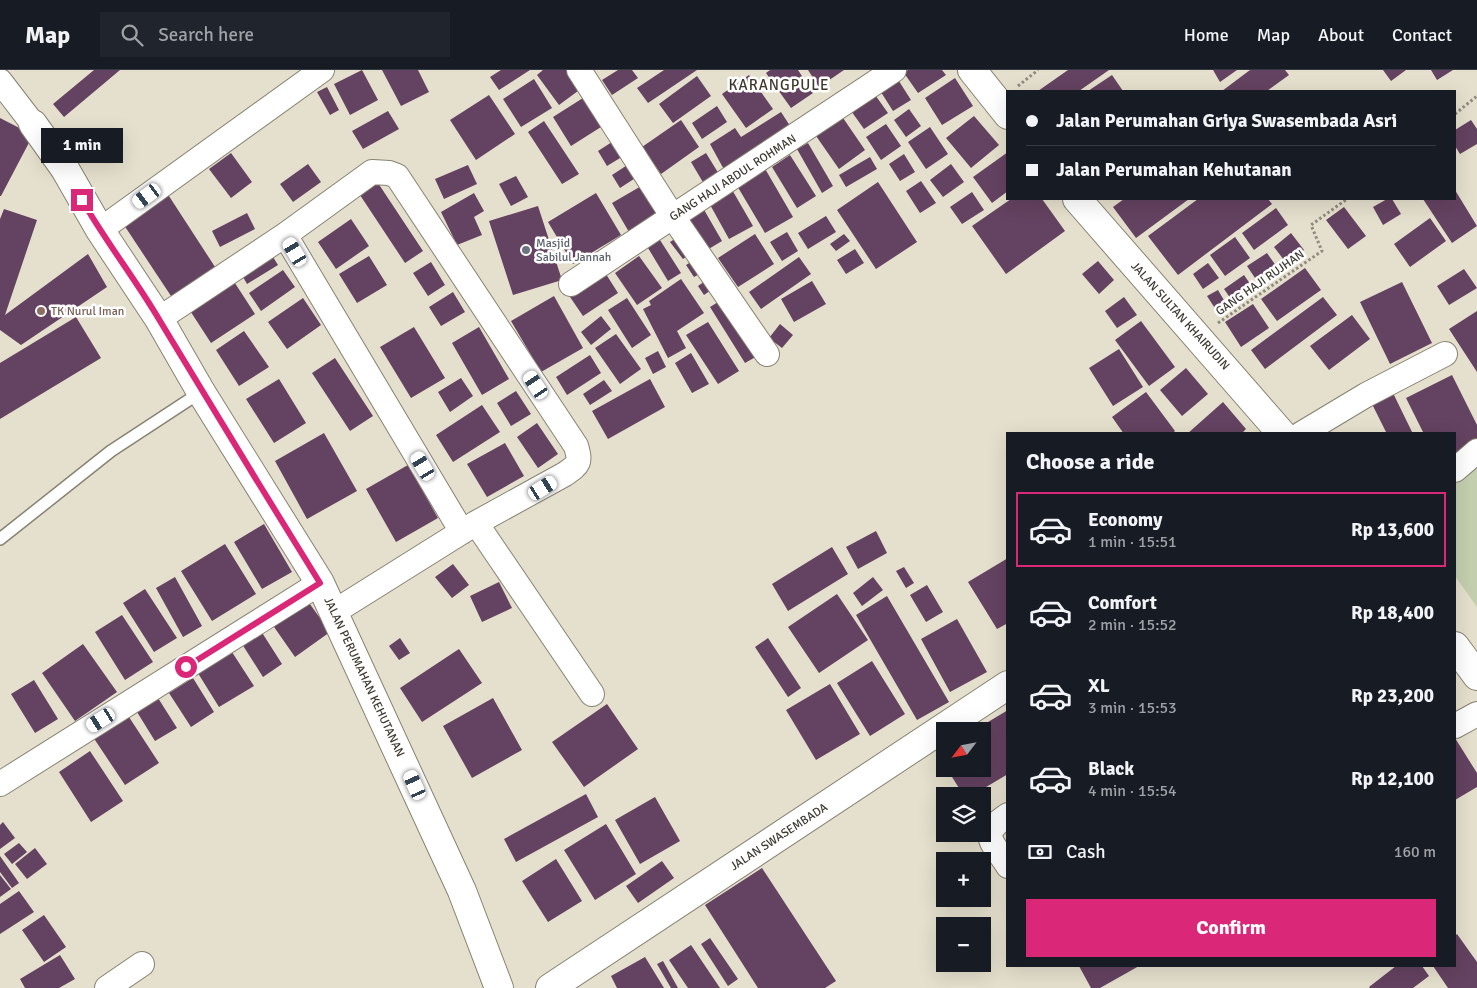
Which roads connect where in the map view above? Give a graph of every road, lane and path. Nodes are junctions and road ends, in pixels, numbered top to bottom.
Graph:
1 (322, 70) edge
2 (579, 70) edge
3 (894, 70) edge
4 (972, 70) edge
5 (1038, 70) edge
6 (0, 81) edge
7 (1013, 90) edge
8 (1477, 96) edge
9 (1006, 112) edge
10 (1456, 113) edge
11 (33, 124) joint
12 (1078, 200) edge
13 (1346, 200) edge
14 (673, 217) junction
15 (100, 230) junction
16 (285, 235) junction
17 (571, 284) dead end
18 (159, 319) junction
19 (1198, 336) junction
20 (766, 354) dead end
21 (1445, 354) dead end
22 (201, 392) junction
23 (1280, 432) edge
24 (1304, 432) edge
25 (1477, 451) edge
26 (1456, 469) edge
27 (469, 527) junction
28 (0, 539) edge
29 (320, 583) junction
30 (334, 612) junction
31 (1456, 647) edge
32 (1477, 676) edge
33 (1006, 686) edge
34 (592, 694) dead end
35 (1477, 714) edge
36 (1456, 725) edge
37 (0, 784) edge
38 (1006, 816) edge
39 (1006, 863) edge
40 (142, 964) dead end
41 (107, 988) edge
42 (499, 988) edge
43 (550, 988) edge

1 - 15 street
2 - 14 street
3 - 14 street, GANG HAJI ABDUL ROHMAN
4 - 9 street
5 - 7 path
6 - 11 street, JALAN PERUMAHAN KEHUTANAN
8 - 10 path
11 - 15 street, JALAN PERUMAHAN KEHUTANAN
12 - 19 street, JALAN SULTAN KHAIRUDIN
13 - 19 path, GANG HAJI RUJHAN
14 - 17 street, GANG HAJI ABDUL ROHMAN
14 - 20 street
15 - 18 street, JALAN PERUMAHAN KEHUTANAN
16 - 18 street
16 - 27 street
16 - 27 street
18 - 22 street, JALAN PERUMAHAN KEHUTANAN
19 - 23 street, JALAN SULTAN KHAIRUDIN
21 - 24 street
22 - 28 lane
22 - 29 street, JALAN PERUMAHAN KEHUTANAN
25 - 26 street
27 - 30 street
27 - 34 street
29 - 30 street, JALAN PERUMAHAN KEHUTANAN
29 - 37 street
30 - 42 street, JALAN PERUMAHAN KEHUTANAN
31 - 32 street
33 - 43 street, JALAN SWASEMBADA
35 - 36 street
38 - 39 street
40 - 41 street

